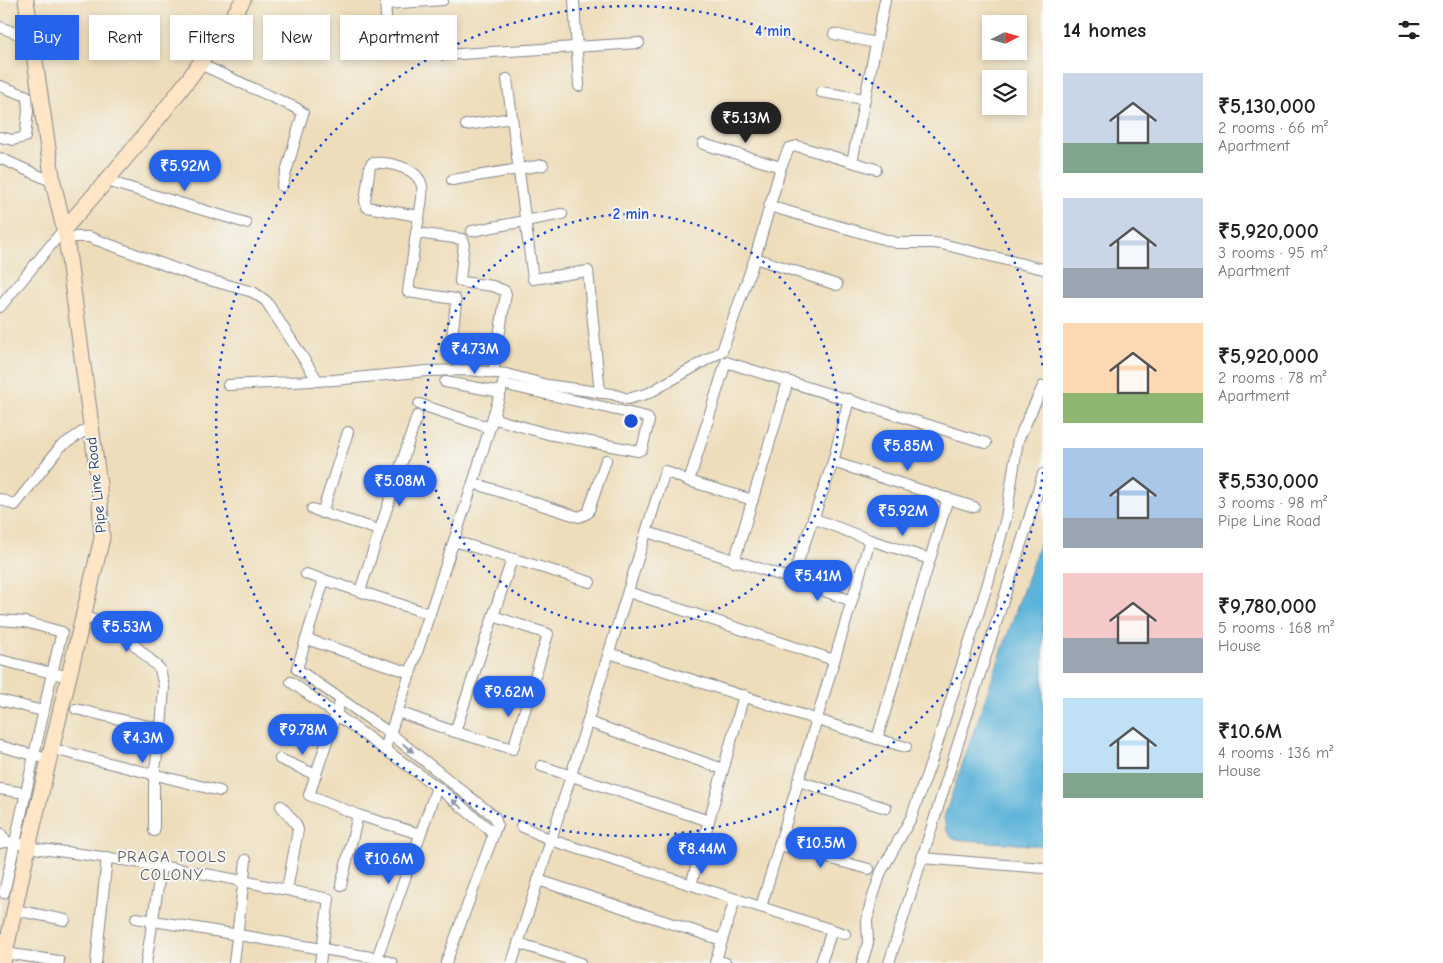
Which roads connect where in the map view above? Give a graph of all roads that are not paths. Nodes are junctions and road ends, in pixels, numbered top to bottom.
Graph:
1 (26, 0) edge
2 (243, 0) edge
3 (443, 0) edge
4 (574, 0) edge
5 (885, 0) edge
6 (385, 2) edge
7 (28, 15) edge
8 (386, 15) edge
9 (0, 27) edge
10 (15, 33) edge
11 (834, 34) dead end
12 (639, 43) dead end
13 (876, 43) junction
14 (577, 47) junction
15 (457, 54) edge
16 (34, 60) edge
17 (200, 64) junction
18 (507, 79) dead end
19 (0, 86) edge
20 (579, 86) dead end
21 (821, 92) dead end
22 (864, 99) junction
23 (512, 118) junction
24 (466, 125) dead end
25 (0, 137) edge
26 (703, 144) dead end
27 (0, 158) edge
28 (852, 162) junction
29 (543, 165) dead end
30 (781, 167) junction
31 (876, 169) dead end
32 (519, 170) junction
33 (452, 180) dead end
34 (107, 181) junction
35 (52, 182) junction
36 (282, 186) dead end
37 (769, 206) junction
38 (562, 214) dead end
39 (418, 216) junction
40 (526, 222) junction
41 (246, 223) dead end
42 (472, 231) dead end
43 (65, 233) junction
44 (416, 233) junction
45 (755, 258) junction
46 (1043, 269) edge
47 (462, 282) junction
48 (837, 285) dead end
49 (455, 299) junction
50 (0, 307) edge
51 (722, 351) junction
52 (496, 355) junction
53 (726, 362) junction
54 (493, 372) junction
55 (318, 381) junction
56 (788, 381) junction
57 (445, 382) dead end
58 (503, 383) junction
59 (228, 384) dead end
60 (1043, 386) edge
61 (600, 392) junction
62 (849, 399) junction
63 (419, 404) dead end
64 (418, 416) dead end
65 (493, 416) junction
66 (90, 427) junction
67 (490, 428) junction
68 (348, 432) dead end
69 (986, 443) dead end
70 (606, 460) dead end
71 (833, 462) junction
72 (1043, 474) edge
73 (690, 481) junction
74 (473, 483) junction
75 (948, 498) junction
76 (0, 499) edge
77 (753, 500) junction
78 (974, 507) dead end
79 (813, 518) junction
80 (379, 530) junction
81 (647, 532) junction
82 (870, 540) junction
83 (454, 541) junction
84 (512, 559) junction
85 (930, 559) junction
86 (734, 562) junction
87 (306, 574) dead end
88 (792, 579) junction
89 (324, 580) junction
90 (590, 582) dead end
91 (360, 591) junction
92 (628, 592) junction
93 (852, 601) junction
94 (430, 614) junction
95 (84, 616) junction
96 (493, 616) junction
97 (0, 620) edge
98 (306, 639) junction
99 (609, 653) junction
100 (0, 660) edge
101 (834, 660) junction
102 (52, 673) junction
103 (411, 673) junction
104 (70, 678) junction
105 (291, 682) dead end
106 (744, 696) junction
107 (341, 699) junction
108 (0, 700) edge
109 (76, 709) dead end
110 (43, 711) junction
111 (398, 712) junction
112 (335, 715) junction
113 (816, 718) junction
114 (588, 722) junction
115 (161, 729) junction
116 (454, 732) junction
117 (391, 734) junction
118 (877, 739) junction
119 (0, 746) edge
120 (906, 747) dead end
121 (385, 749) junction
122 (52, 754) junction
123 (34, 755) junction
124 (280, 759) dead end
125 (541, 766) dead end
126 (723, 769) junction
127 (154, 775) junction
128 (316, 775) junction
129 (571, 775) junction
130 (798, 781) junction
131 (437, 787) junction
132 (0, 788) edge
133 (220, 791) dead end
134 (25, 793) junction
135 (281, 806) dead end
136 (886, 808) dead end
137 (358, 815) junction
138 (708, 821) junction
139 (521, 826) dead end
140 (154, 831) dead end
141 (420, 834) junction
142 (493, 836) junction
143 (551, 840) junction
144 (10, 841) edge
145 (779, 846) junction
146 (107, 857) junction
147 (922, 858) junction
148 (246, 860) dead end
149 (161, 868) junction
150 (1043, 868) edge
151 (869, 869) dead end
152 (538, 880) junction
153 (243, 881) junction
154 (691, 884) junction
155 (340, 885) dead end
156 (287, 890) junction
157 (9, 898) edge
158 (735, 899) junction
159 (761, 907) junction
160 (136, 918) dead end
161 (65, 920) dead end
162 (152, 920) junction
163 (832, 930) junction
164 (237, 934) junction
165 (845, 934) dead end
166 (722, 940) junction
167 (518, 943) junction
168 (322, 949) junction
169 (4, 958) edge
170 (377, 958) junction
171 (59, 962) dead end
172 (719, 962) edge
173 (96, 963) edge
174 (146, 963) edge
175 (234, 963) edge
176 (320, 963) edge
177 (392, 963) edge
178 (446, 963) edge
179 (512, 963) edge
180 (580, 963) edge
181 (821, 963) edge
182 (862, 963) edge
183 (889, 963) edge

1 - 7 street, Pipe Line Road
2 - 17 street
3 - 6 street
4 - 14 street
5 - 13 street
6 - 8 street
9 - 10 street
11 - 13 street
12 - 14 street
13 - 22 street
14 - 15 street
14 - 20 street
16 - 35 street, Pipe Line Road
17 - 34 street
17 - 36 street
18 - 23 street
19 - 25 street
21 - 22 street
22 - 28 street
23 - 24 street
23 - 32 street
26 - 30 street
27 - 35 street
28 - 30 street
28 - 31 street
29 - 32 street
30 - 37 street
32 - 33 street
32 - 40 street
34 - 41 street
34 - 43 street
35 - 43 street, Pipe Line Road
37 - 45 street
37 - 46 street
38 - 40 street
39 - 39 street
39 - 44 street
40 - 42 street
40 - 61 street
43 - 50 street
43 - 55 street
43 - 66 street, Pipe Line Road
44 - 47 street
44 - 49 street
45 - 48 street
45 - 51 street
47 - 49 street
47 - 52 street
49 - 52 street
51 - 53 street
51 - 61 street
52 - 54 street
53 - 56 street
53 - 73 street
54 - 55 street
54 - 58 street
55 - 59 street
56 - 62 street
56 - 77 street
57 - 58 street
58 - 61 street
58 - 65 street
58 - 65 street
60 - 182 street
62 - 69 street
62 - 71 street
63 - 67 street
64 - 80 street
65 - 67 street
66 - 76 street
66 - 95 street, Pipe Line Road
67 - 74 street
68 - 80 street
70 - 74 street
71 - 75 street
71 - 79 street
72 - 147 street
73 - 77 street
73 - 81 street
74 - 83 street
75 - 78 street
75 - 85 street
77 - 86 street
79 - 82 street
79 - 88 street
80 - 91 street
81 - 86 street
81 - 92 street
82 - 85 street
82 - 93 street
83 - 84 street
83 - 94 street
84 - 90 street
84 - 96 street
85 - 118 street
86 - 88 street
87 - 89 street
88 - 93 street
89 - 91 street
89 - 98 street
91 - 94 street
92 - 99 street
92 - 101 street
93 - 101 street
94 - 103 street
95 - 104 street, Pipe Line Road
95 - 115 street
96 - 116 street
96 - 116 street
97 - 102 street
98 - 103 street
98 - 107 street
99 - 106 street
99 - 114 street
100 - 102 street
101 - 113 street
102 - 104 street
102 - 110 street
103 - 111 street
104 - 122 street, Pipe Line Road
105 - 112 street
106 - 113 street
106 - 126 street
107 - 112 street
107 - 117 street
108 - 110 street
109 - 115 street
110 - 123 street
111 - 116 street
111 - 117 street
112 - 121 street
112 - 128 street
113 - 118 street
113 - 130 street
114 - 126 street
114 - 129 street
115 - 127 street
117 - 121 street
117 -> 142 street
118 - 120 street
119 - 123 street
121 - 131 street
122 - 123 street
122 - 127 street
122 - 144 street, Pipe Line Road
123 - 134 street
124 - 128 street
125 - 129 street
126 - 138 street
127 - 133 street
127 - 140 street
128 - 137 street
129 - 138 street
129 - 143 street
130 - 136 street
130 - 145 street
131 - 141 street
142 -> 131 street
132 - 134 street
134 - 144 street
135 - 156 street
137 - 141 street
137 - 155 street
138 - 154 street
139 - 143 street
141 - 170 street
142 - 178 street
143 - 152 street
143 - 154 street
144 - 146 street
144 - 157 street, Pipe Line Road
145 - 151 street
145 - 159 street
146 - 149 street
146 - 173 street
147 - 150 street
147 - 183 street
148 - 153 street
149 - 153 street
149 - 162 street
152 - 166 street
152 - 167 street
153 - 156 street
153 - 164 street
154 - 158 street
156 - 168 street
157 - 161 street
157 - 169 street, Pipe Line Road
158 - 159 street
158 - 166 street
159 - 163 street
160 - 162 street
162 - 164 street
162 - 174 street
163 - 165 street
163 - 181 street
164 - 168 street
164 - 175 street
166 - 172 street
167 - 179 street
167 - 180 street
168 - 170 street
168 - 176 street
169 - 171 street
170 - 177 street

